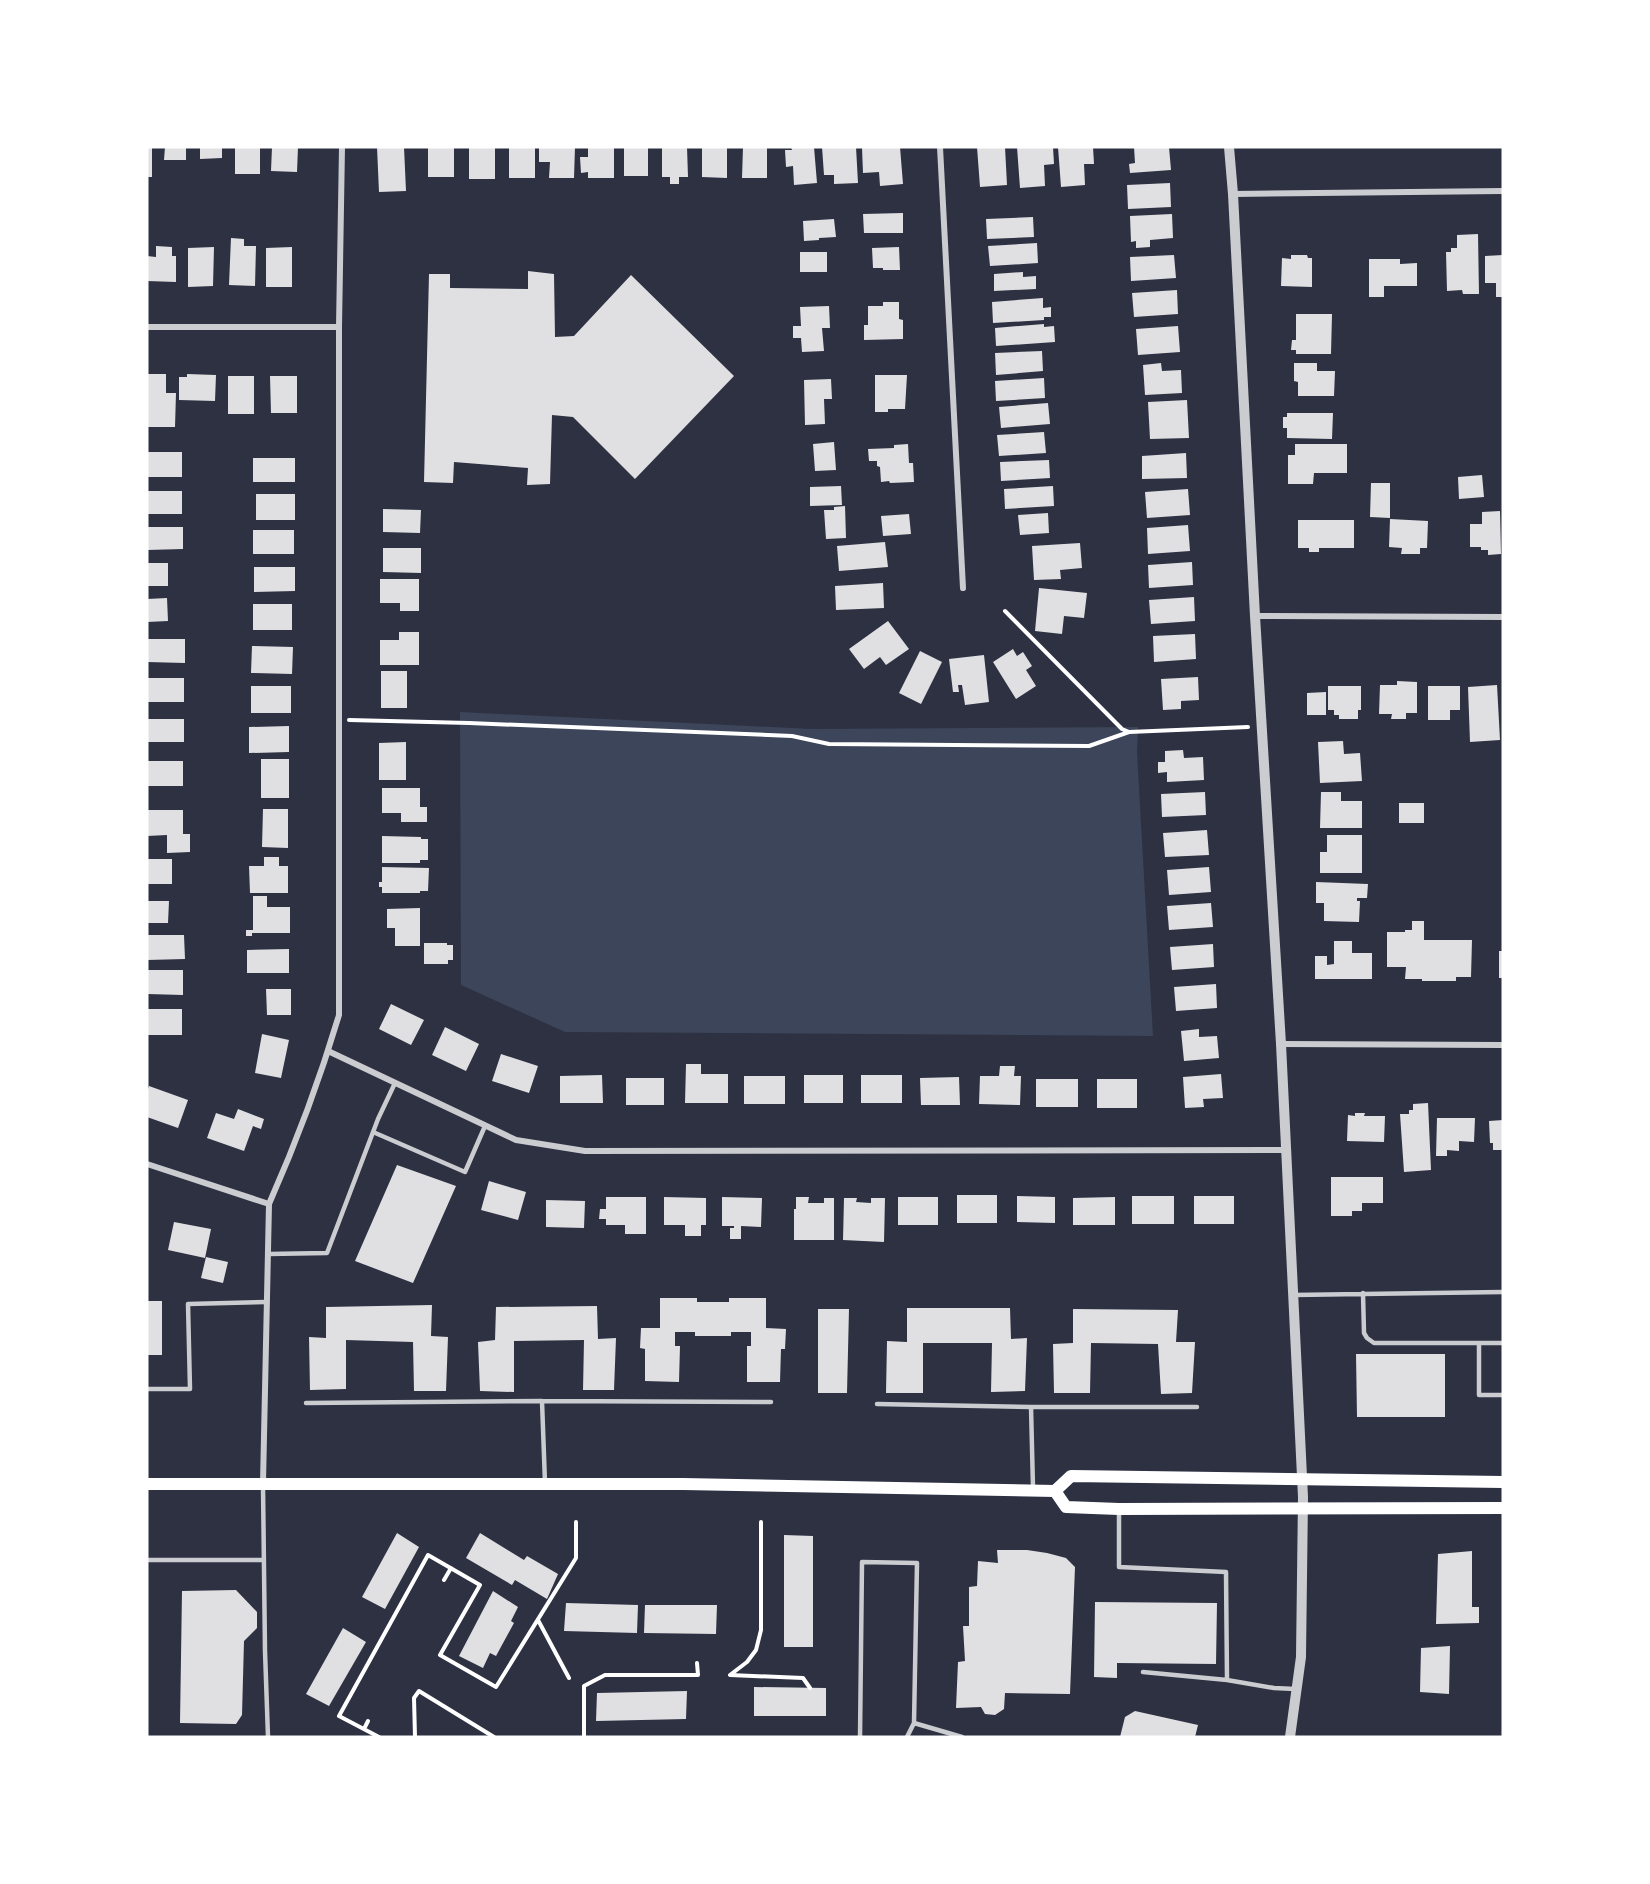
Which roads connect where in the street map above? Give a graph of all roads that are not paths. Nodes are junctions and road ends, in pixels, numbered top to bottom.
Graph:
1 (342, 147) edge
2 (940, 147) edge
3 (1229, 147) edge
4 (1503, 191) edge
5 (1233, 194) junction
6 (147, 327) edge
7 (339, 327) junction
8 (963, 588) dead end
9 (1255, 616) junction
10 (1503, 617) edge
11 (1281, 1044) junction
12 (1503, 1045) edge
13 (328, 1051) junction
14 (395, 1083) junction
15 (485, 1126) junction
16 (373, 1132) junction
17 (1286, 1150) junction
18 (147, 1164) edge
19 (269, 1204) junction
20 (268, 1254) junction
21 (1503, 1292) edge
22 (1363, 1293) junction
23 (1293, 1295) junction
24 (267, 1302) junction
25 (1479, 1343) junction
26 (1503, 1343) edge
27 (147, 1389) edge
28 (1503, 1395) edge
29 (542, 1401) junction
30 (771, 1402) dead end
31 (306, 1403) dead end
32 (878, 1404) dead end
33 (1031, 1407) junction
34 (1197, 1407) dead end
35 (1302, 1480) junction
36 (1503, 1482) edge
37 (263, 1483) junction
38 (544, 1483) junction
39 (147, 1484) edge
40 (1033, 1491) junction
41 (1055, 1491) junction
42 (1303, 1503) junction
43 (1503, 1508) edge
44 (1119, 1509) junction
45 (147, 1560) edge
46 (264, 1560) junction
47 (1143, 1672) dead end
48 (1227, 1680) junction
49 (1297, 1689) junction
50 (914, 1723) junction
51 (268, 1737) edge
52 (860, 1737) edge
53 (907, 1737) edge
54 (962, 1737) edge
55 (1290, 1737) edge

1 - 7 street
2 - 8 street
3 - 5 street
4 - 5 street
5 - 9 street
6 - 7 street
7 - 13 street
9 - 10 street
9 - 11 street
11 - 12 street
11 - 17 street
13 - 14 street
13 - 19 street
14 - 15 street
14 - 16 lane
15 - 16 lane
15 - 17 street
16 - 20 lane
17 - 23 street
18 - 19 street
19 - 20 street
20 - 24 street
21 - 22 lane
22 - 23 lane
22 - 25 lane
23 - 35 street
24 - 27 lane
24 - 37 street
25 - 26 lane
25 - 28 lane
29 - 30 lane
29 - 31 lane
29 - 38 lane
32 - 33 lane
33 - 34 lane
33 - 40 lane
35 - 36 main road
35 - 41 main road
35 - 42 street
37 - 38 main road
37 - 39 main road
37 - 46 lane
38 - 40 main road
40 - 41 main road
41 - 44 main road
42 - 43 main road
42 - 44 main road
42 - 49 street
44 - 48 lane
45 - 46 lane
46 - 51 lane
47 - 48 lane
48 - 49 lane
49 - 55 street
50 - 52 lane
50 - 53 lane
50 - 54 lane

